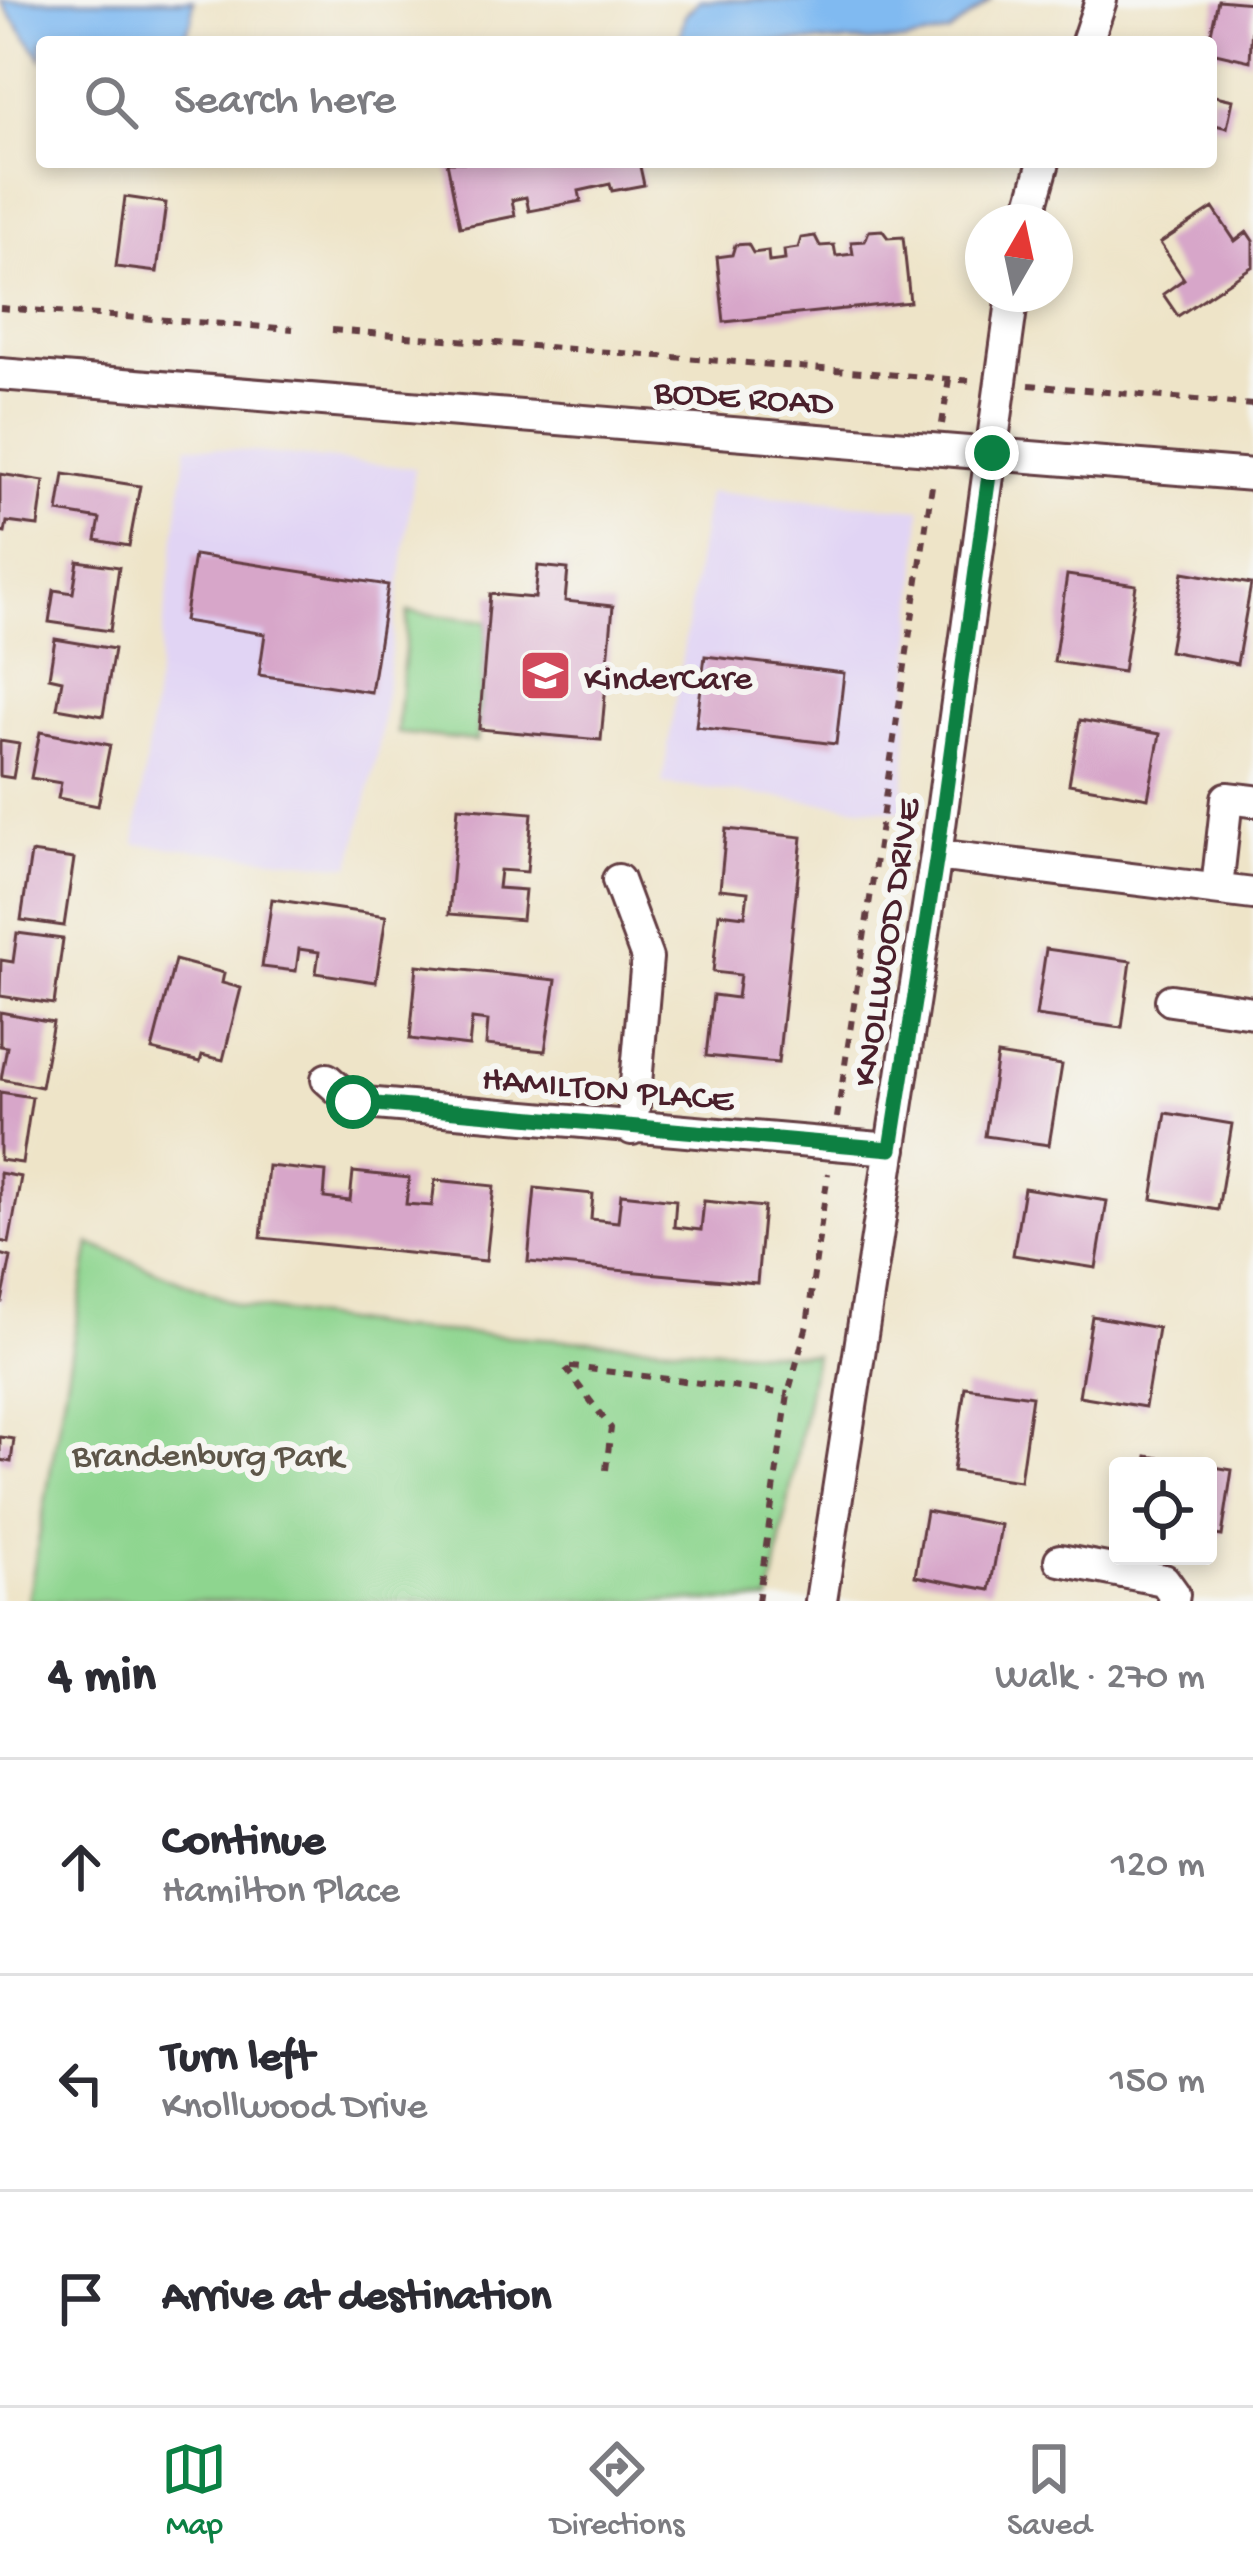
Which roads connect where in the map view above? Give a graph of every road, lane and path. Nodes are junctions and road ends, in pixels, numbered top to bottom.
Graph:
1 (1101, 0) edge
2 (1089, 36) edge
3 (1042, 168) edge
4 (1033, 204) edge
5 (0, 308) edge
6 (1011, 312) edge
7 (293, 328) dead end
8 (332, 330) dead end
9 (0, 374) edge
10 (1037, 386) dead end
11 (946, 394) dead end
12 (1253, 405) edge
13 (992, 453) junction
14 (1253, 475) edge
15 (930, 496) dead end
16 (1253, 801) edge
17 (937, 855) junction
18 (618, 880) dead end
19 (1217, 888) junction
20 (1253, 894) edge
21 (1172, 1000) dead end
22 (1253, 1012) edge
23 (327, 1079) dead end
24 (632, 1129) junction
25 (833, 1143) junction
26 (891, 1149) junction
27 (788, 1394) junction
28 (606, 1470) dead end
29 (1060, 1560) dead end
30 (758, 1601) edge
31 (821, 1601) edge
32 (1173, 1601) edge

1 - 2 street
3 - 4 street
5 - 7 path
6 - 13 street, KNOLLWOOD DRIVE
8 - 11 path
9 - 13 street, BODE ROAD
10 - 12 path
13 - 14 street, BODE ROAD
13 - 17 street, KNOLLWOOD DRIVE
15 - 25 path
16 - 19 street
17 - 19 street
17 - 26 street, KNOLLWOOD DRIVE
18 - 24 street
19 - 20 street
21 - 22 street
23 - 24 street, HAMILTON PLACE
24 - 25 street, HAMILTON PLACE
25 - 26 street, HAMILTON PLACE
25 - 27 path
26 - 31 street, KNOLLWOOD DRIVE
27 - 28 path
27 - 30 path
29 - 32 street

